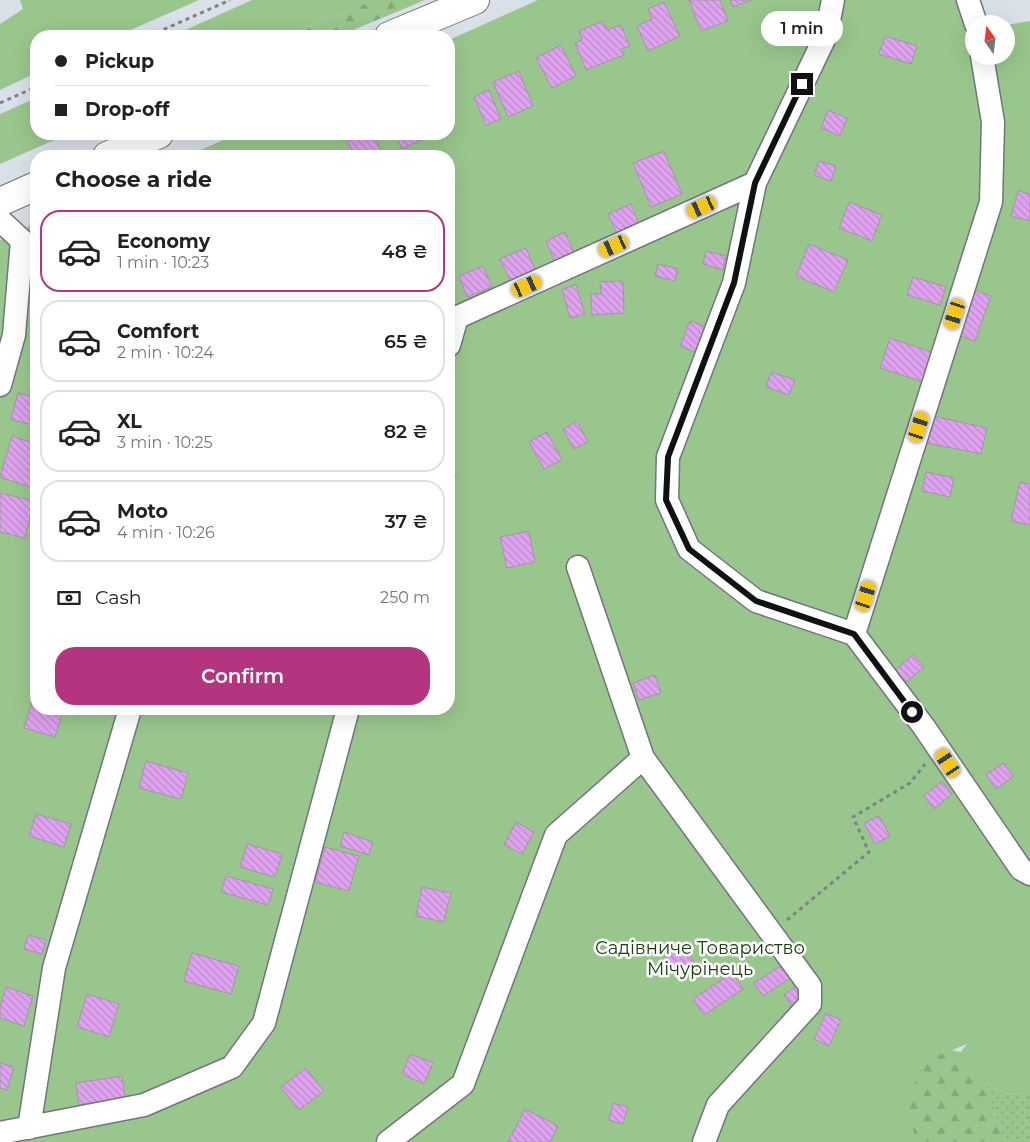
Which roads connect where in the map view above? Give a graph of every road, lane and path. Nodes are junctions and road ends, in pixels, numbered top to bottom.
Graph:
1 (230, 0) edge
2 (475, 0) edge
3 (833, 0) edge
4 (968, 0) edge
5 (973, 15) edge
6 (162, 30) edge
7 (403, 30) edge
8 (984, 65) edge
9 (30, 90) edge
10 (0, 103) edge
11 (145, 140) edge
12 (121, 150) edge
13 (755, 183) junction
14 (30, 189) edge
15 (0, 202) edge
16 (0, 220) edge
17 (29, 248) edge
18 (455, 318) edge
19 (0, 385) edge
20 (578, 567) dead end
21 (854, 634) junction
22 (128, 715) edge
23 (346, 715) edge
24 (938, 748) junction
25 (642, 758) junction
26 (1030, 874) edge
27 (771, 934) junction
28 (28, 1128) junction
29 (0, 1133) edge
30 (388, 1142) edge
31 (704, 1142) edge

1 - 6 path
2 - 7 main road
3 - 13 street
4 - 5 street
8 - 21 street
9 - 10 path
11 - 12 main road
13 - 18 street
13 - 21 street
14 - 15 main road
16 - 17 street
17 - 19 street
20 - 25 street
21 - 24 street
22 - 28 street
23 - 28 street
24 - 26 street
24 - 27 path
25 - 27 street
25 - 30 street
27 - 31 street
28 - 29 street

